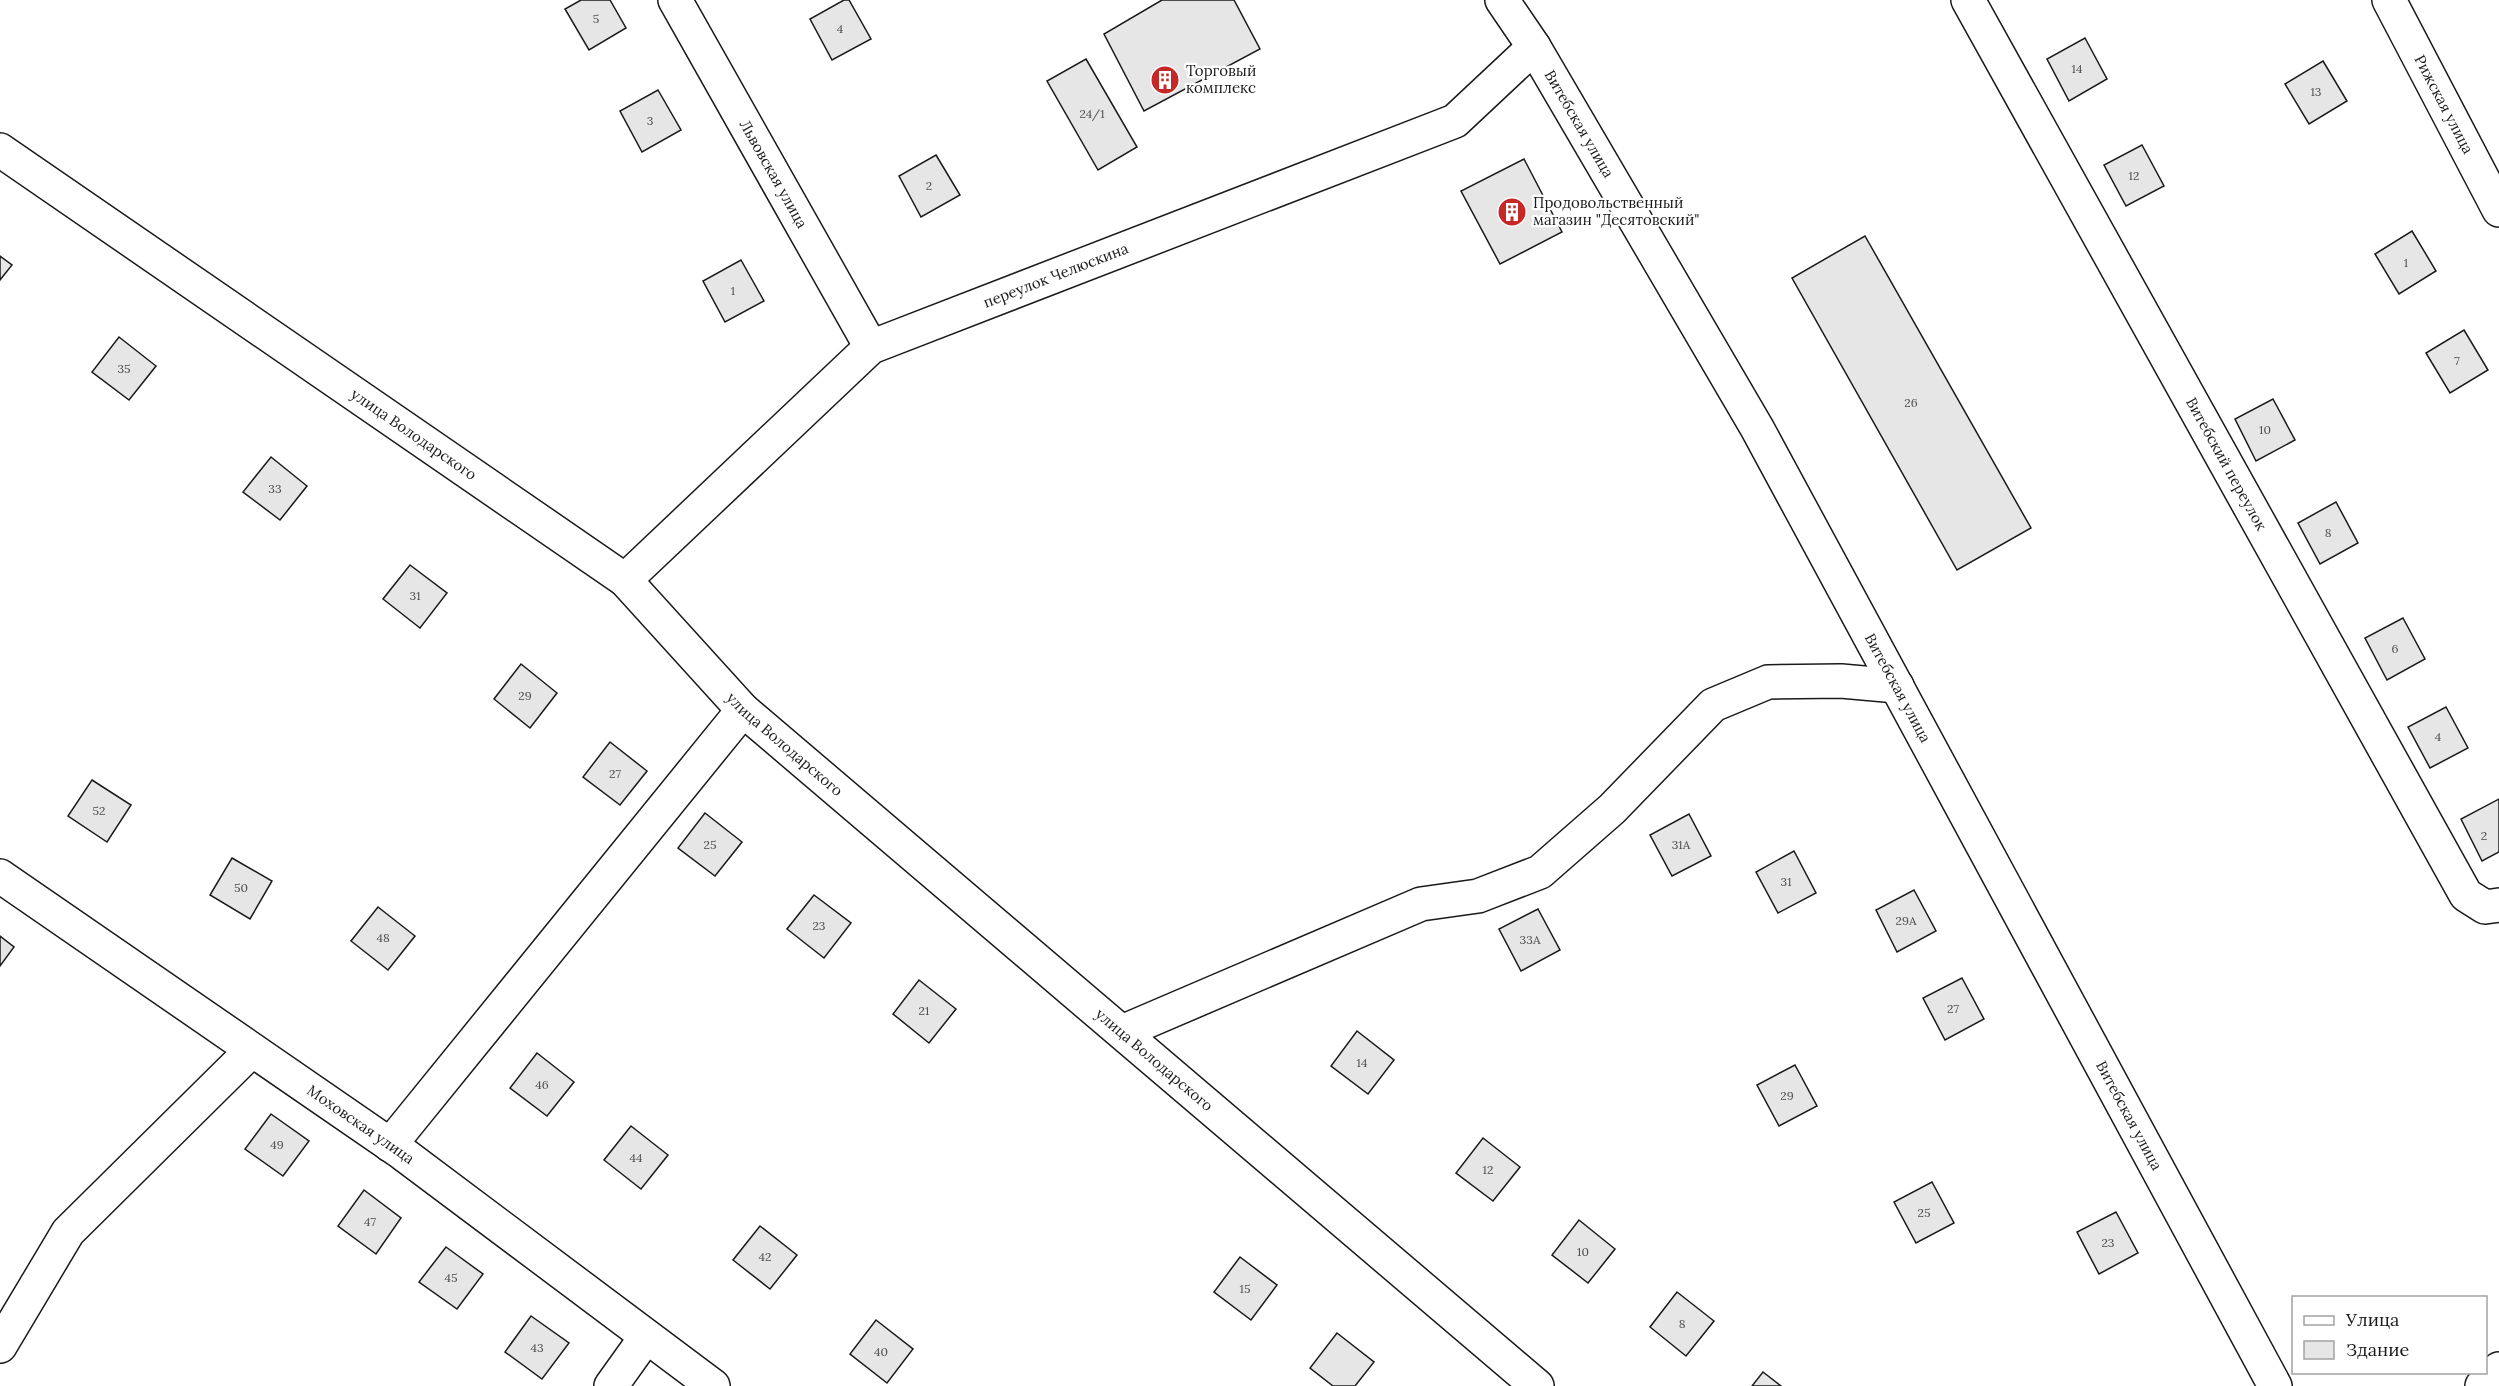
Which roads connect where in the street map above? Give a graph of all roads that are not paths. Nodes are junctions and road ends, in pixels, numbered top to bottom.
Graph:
1 (675, 0) edge
2 (1502, 0) edge
3 (1968, 0) edge
4 (2390, 0) edge
5 (1534, 47) junction
6 (0, 150) edge
7 (2499, 210) edge
8 (871, 347) junction
9 (626, 580) junction
10 (1897, 686) junction
11 (743, 710) junction
12 (0, 876) edge
13 (2499, 905) edge
14 (1122, 1032) junction
15 (252, 1050) junction
16 (390, 1145) junction
17 (646, 1337) junction
18 (0, 1346) edge
19 (2499, 1369) edge
20 (611, 1386) edge
21 (713, 1386) edge
22 (1537, 1386) edge
23 (2275, 1386) edge
24 (2482, 1386) edge

1 - 8 street, Львовская улица
2 - 5 street, Витебская улица
3 - 13 street, Витебский переулок
4 - 7 street, Рижская улица
5 - 8 street, переулок Челюскина
5 - 10 street, Витебская улица
6 - 9 street, улица Володарского
8 - 9 street, переулок Челюскина
9 - 11 street, улица Володарского
10 - 14 street
10 - 23 street, Витебская улица
11 - 14 street, улица Володарского
11 - 16 street
12 - 15 street, Моховская улица
14 - 22 street, улица Володарского
15 - 16 street, Моховская улица
15 - 18 street
16 - 17 street, Моховская улица
17 - 20 street
17 - 21 street, Моховская улица
19 - 24 street

